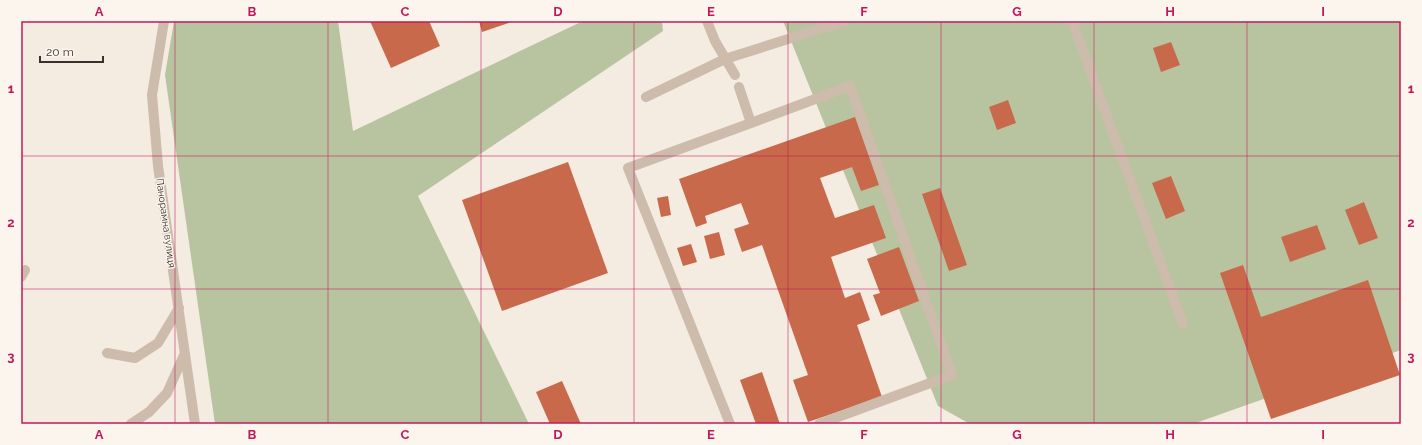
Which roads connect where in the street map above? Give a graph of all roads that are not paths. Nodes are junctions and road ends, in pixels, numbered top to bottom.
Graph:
1 (164, 21) edge
2 (707, 21) edge
3 (845, 21) edge
4 (1072, 21) edge
5 (725, 59) junction
6 (735, 75) dead end
7 (739, 87) dead end
8 (646, 97) dead end
9 (751, 123) junction
10 (179, 308) junction
11 (1182, 324) dead end
12 (107, 353) dead end
13 (185, 353) junction
14 (130, 424) edge
15 (195, 424) edge
16 (730, 424) edge
17 (819, 424) edge

1 - 10 street, Панорамна вулиця
2 - 5 street
3 - 5 street
4 - 11 street
5 - 6 street
5 - 8 street
7 - 9 street
9 - 16 street
9 - 17 street
10 - 12 street
10 - 13 street, Панорамна вулиця
13 - 14 street
13 - 15 street, Панорамна вулиця

